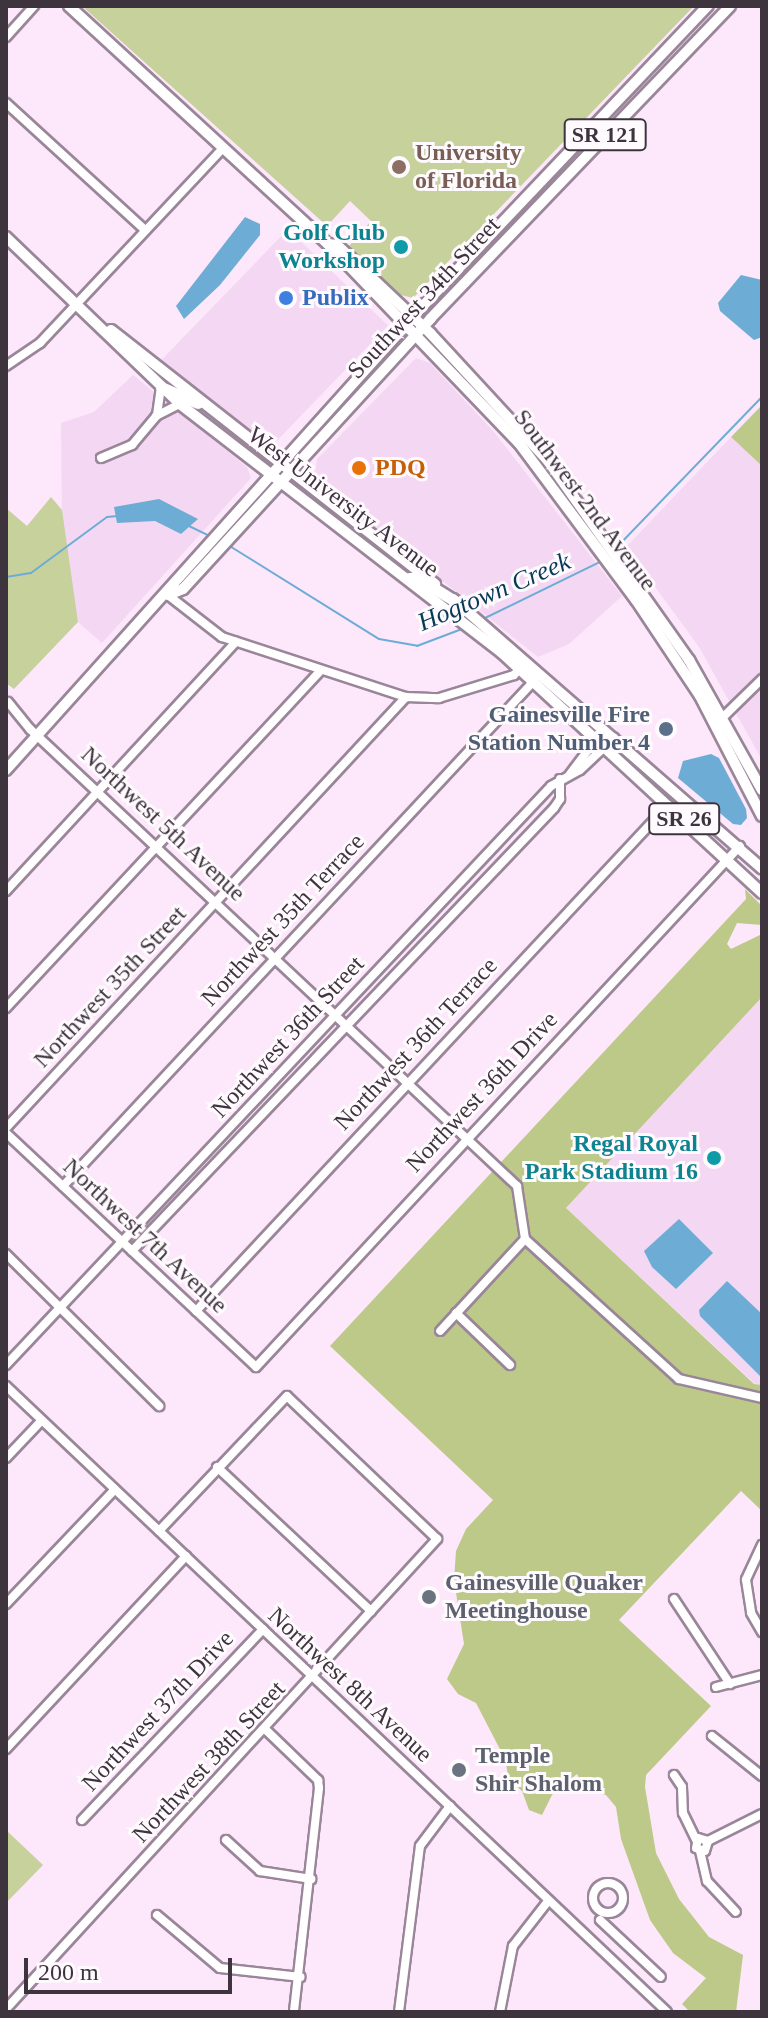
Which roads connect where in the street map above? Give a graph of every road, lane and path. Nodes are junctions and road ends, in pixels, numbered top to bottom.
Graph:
1 (34, 6) edge
2 (69, 6) edge
3 (708, 6) edge
4 (730, 6) edge
5 (6, 37) edge
6 (6, 103) edge
7 (223, 148) junction
8 (145, 230) junction
9 (6, 237) edge
10 (78, 304) junction
11 (410, 320) junction
12 (420, 330) junction
13 (6, 366) edge
14 (161, 387) junction
15 (198, 403) junction
16 (180, 404) junction
17 (156, 416) junction
18 (101, 458) dead end
19 (275, 468) junction
20 (287, 477) junction
21 (596, 534) junction
22 (409, 578) joint
23 (168, 595) junction
24 (454, 607) junction
25 (236, 642) junction
26 (524, 665) junction
27 (319, 672) junction
28 (762, 679) edge
29 (534, 681) junction
30 (406, 697) junction
31 (8, 702) dead end
32 (720, 720) junction
33 (38, 736) junction
34 (605, 738) junction
35 (725, 741) junction
36 (750, 767) junction
37 (6, 770) edge
38 (560, 779) junction
39 (762, 790) edge
40 (99, 792) junction
41 (668, 805) junction
42 (762, 816) edge
43 (740, 846) junction
44 (158, 847) junction
45 (727, 859) junction
46 (762, 869) edge
47 (6, 891) edge
48 (762, 893) edge
49 (445, 900) junction
50 (217, 902) junction
51 (456, 911) junction
52 (276, 957) junction
53 (6, 1008) edge
54 (339, 1016) junction
55 (348, 1025) junction
56 (409, 1081) junction
57 (6, 1131) edge
58 (468, 1137) junction
59 (63, 1186) junction
60 (525, 1239) junction
61 (121, 1242) junction
62 (132, 1251) junction
63 (6, 1254) edge
64 (58, 1310) junction
65 (196, 1311) junction
66 (456, 1313) junction
67 (440, 1331) dead end
68 (6, 1365) edge
69 (510, 1365) dead end
70 (256, 1367) joint
71 (6, 1386) edge
72 (762, 1398) edge
73 (159, 1406) dead end
74 (42, 1420) junction
75 (6, 1458) edge
76 (217, 1467) junction
77 (115, 1489) junction
78 (159, 1531) junction
79 (762, 1545) edge
80 (186, 1556) junction
81 (674, 1599) dead end
82 (6, 1604) edge
83 (371, 1611) junction
84 (263, 1629) junction
85 (762, 1632) edge
86 (762, 1675) edge
87 (312, 1676) junction
88 (730, 1684) junction
89 (716, 1687) dead end
90 (265, 1729) junction
91 (712, 1736) dead end
92 (6, 1749) edge
93 (674, 1775) dead end
94 (762, 1776) edge
95 (450, 1806) junction
96 (762, 1814) edge
97 (82, 1820) dead end
98 (226, 1840) dead end
99 (696, 1840) junction
100 (708, 1841) junction
101 (700, 1851) junction
102 (311, 1879) junction
103 (549, 1900) junction
104 (736, 1912) dead end
105 (157, 1915) dead end
106 (586, 1934) junction
107 (300, 1977) junction
108 (661, 1977) dead end
109 (6, 2009) edge
110 (294, 2012) edge
111 (399, 2012) edge
112 (500, 2012) edge
113 (667, 2012) edge

1 - 5 street
2 - 7 main road, Southwest 2nd Avenue
3 - 11 main road, Southwest 34th Street / SR 121
4 - 12 main road, Southwest 34th Street / SR 121
6 - 8 street
7 - 8 street
7 - 11 main road, Southwest 2nd Avenue
8 - 10 street
9 - 10 main road, West University Avenue / SR 26
10 - 13 street
10 - 14 main road, West University Avenue / SR 26
10 - 15 main road, West University Avenue / SR 26
11 - 12 main road, Southwest 2nd Avenue
11 - 19 main road, Southwest 34th Street / SR 121
12 - 20 main road, Southwest 34th Street / SR 121
12 - 21 main road, Southwest 2nd Avenue
14 - 15 highway
14 - 16 main road, West University Avenue / SR 26
14 - 17 street
15 - 19 main road, West University Avenue / SR 26
16 - 17 street
16 - 19 main road, West University Avenue / SR 26
17 - 18 street
19 - 20 main road, West University Avenue / SR 26
19 - 23 main road, SR 121
20 - 22 main road, West University Avenue / SR 26
20 - 23 main road, SR 121
20 - 24 main road, West University Avenue / SR 26
21 - 32 main road, Southwest 2nd Avenue
21 - 32 main road, Southwest 2nd Avenue
22 - 24 highway
23 - 25 street
23 - 33 main road, SR 121
24 - 26 main road, West University Avenue / SR 26
25 - 27 street
25 - 40 street
26 - 29 main road, West University Avenue / SR 26
26 - 30 street
26 - 34 main road, West University Avenue / SR 26
27 - 30 street
27 - 44 street
28 - 32 street
29 - 34 main road, West University Avenue / SR 26
29 - 52 street, Northwest 35th Terrace
30 - 50 street, Northwest 35th Street
31 - 33 street, Northwest 5th Avenue
32 - 35 main road, Southwest 2nd Avenue
32 - 36 main road, Southwest 2nd Avenue
33 - 37 main road, SR 121
33 - 40 street, Northwest 5th Avenue
34 - 38 street, Northwest 36th Street
34 - 41 main road, West University Avenue / SR 26
34 - 43 main road, West University Avenue / SR 26
35 - 36 main road
35 - 42 main road, Southwest 2nd Avenue
36 - 39 main road, Southwest 2nd Avenue
38 - 49 street, Northwest 36th Street
38 - 51 street
40 - 44 street, Northwest 5th Avenue
40 - 47 street
41 - 45 main road, West University Avenue / SR 26
41 - 56 street, Northwest 36th Terrace
43 - 45 street, Northwest 36th Drive
43 - 46 main road, West University Avenue / SR 26
44 - 50 street, Northwest 5th Avenue
44 - 53 street
45 - 48 main road, West University Avenue / SR 26
45 - 58 street, Northwest 36th Drive
49 - 51 street
49 - 54 street, Northwest 36th Street
50 - 52 street, Northwest 5th Avenue
50 - 57 street, Northwest 35th Street
51 - 55 street
52 - 54 street, Northwest 5th Avenue
52 - 59 street, Northwest 35th Terrace
54 - 55 street, Northwest 5th Avenue
54 - 61 street, Northwest 36th Street
55 - 56 street, Northwest 5th Avenue
55 - 62 street
56 - 58 street, Northwest 5th Avenue
56 - 65 street, Northwest 36th Terrace
57 - 59 street, Northwest 7th Avenue
58 - 60 street, Northwest 5th Avenue
58 - 70 street, Northwest 36th Drive
59 - 61 street, Northwest 7th Avenue
60 - 66 street
60 - 72 street
61 - 62 street, Northwest 7th Avenue
61 - 64 street, Northwest 36th Street
62 - 65 street, Northwest 7th Avenue
63 - 64 street
64 - 68 street, Northwest 36th Street
64 - 73 street
65 - 70 street, Northwest 7th Avenue
66 - 67 street
66 - 69 street
71 - 74 street, Northwest 8th Avenue
74 - 75 street
74 - 77 street, Northwest 8th Avenue
76 - 78 street
76 - 83 street
76 - 83 street, Northwest 38th Street
77 - 78 street, Northwest 8th Avenue
77 - 82 street
78 - 80 street, Northwest 8th Avenue
79 - 85 street
80 - 84 street, Northwest 8th Avenue
80 - 92 street
81 - 88 street
83 - 87 street, Northwest 38th Street
84 - 87 street, Northwest 8th Avenue
84 - 97 street, Northwest 37th Drive
86 - 88 street
87 - 90 street, Northwest 38th Street
87 - 95 street, Northwest 8th Avenue
88 - 89 street
90 - 102 street
90 - 109 street, Northwest 38th Street
91 - 94 street
93 - 99 street
95 - 103 street, Northwest 8th Avenue
95 - 111 street
96 - 100 street
98 - 102 street
99 - 100 street
99 - 101 street
100 - 101 street
101 - 104 street
102 - 107 street
103 - 106 street, Northwest 8th Avenue
103 - 112 street
105 - 107 street
106 - 108 street
106 - 113 street, Northwest 8th Avenue
107 - 110 street

